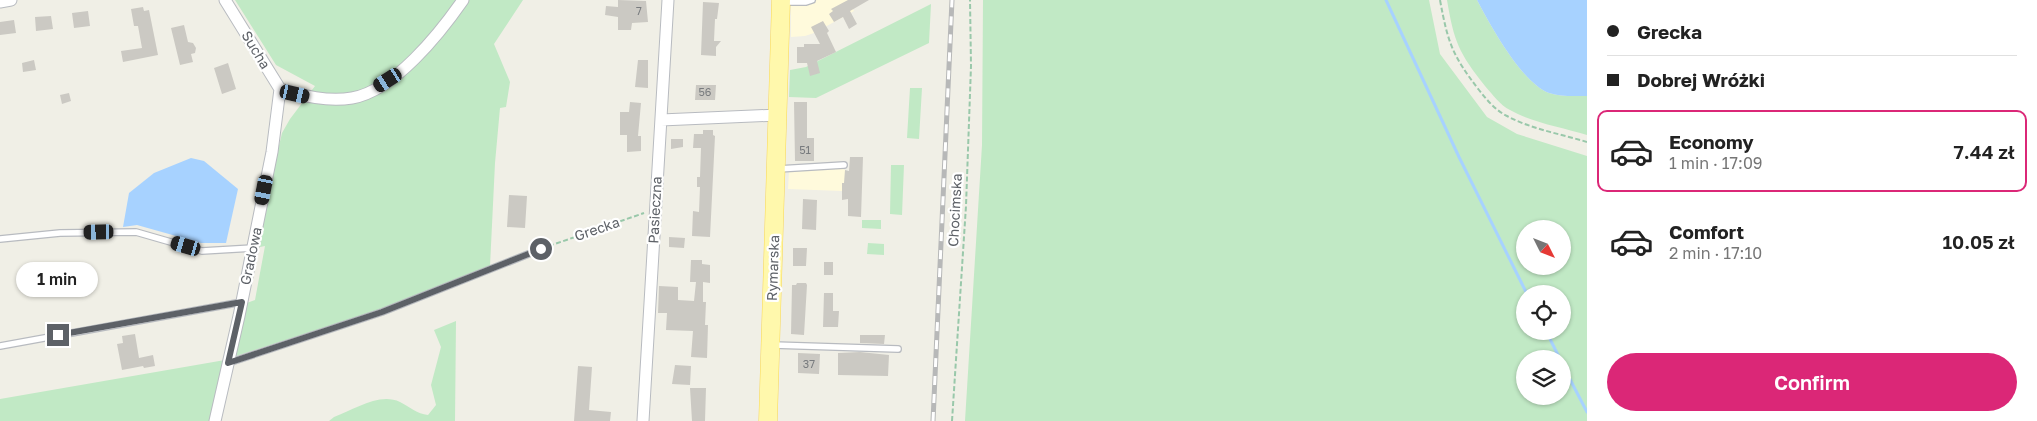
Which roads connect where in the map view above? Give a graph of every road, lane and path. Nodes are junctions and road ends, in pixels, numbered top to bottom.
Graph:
1 (11, 0) edge
2 (225, 0) edge
3 (463, 0) edge
4 (668, 0) edge
5 (812, 0) edge
6 (970, 0) edge
7 (1440, 0) edge
8 (781, 1) edge
9 (0, 2) edge
10 (280, 89) junction
11 (778, 115) junction
12 (661, 120) junction
13 (1587, 142) edge
14 (844, 165) dead end
15 (777, 169) junction
16 (656, 209) junction
17 (0, 239) edge
18 (253, 248) junction
19 (541, 249) joint
20 (242, 302) junction
21 (771, 344) junction
22 (0, 346) edge
23 (898, 349) dead end
24 (228, 363) junction
25 (215, 421) edge
26 (643, 421) edge
27 (768, 421) edge
28 (952, 421) edge

1 - 9 street
2 - 10 street, Sucha
3 - 10 street
4 - 12 street, Pasieczna
5 - 8 lane
6 - 28 path, Chocimska
7 - 13 path
8 - 11 main road, Rymarska
10 - 18 street, Gradowa
11 - 12 street
11 - 15 main road, Rymarska
12 - 16 street, Pasieczna
14 - 15 lane
15 - 21 main road, Rymarska
16 - 19 path, Grecka
16 - 26 street, Pasieczna
17 - 18 lane
18 - 20 street, Gradowa
19 - 24 lane
20 - 22 lane
20 - 24 street, Gradowa
21 - 23 lane
21 - 27 main road, Rymarska
24 - 25 street, Gradowa

